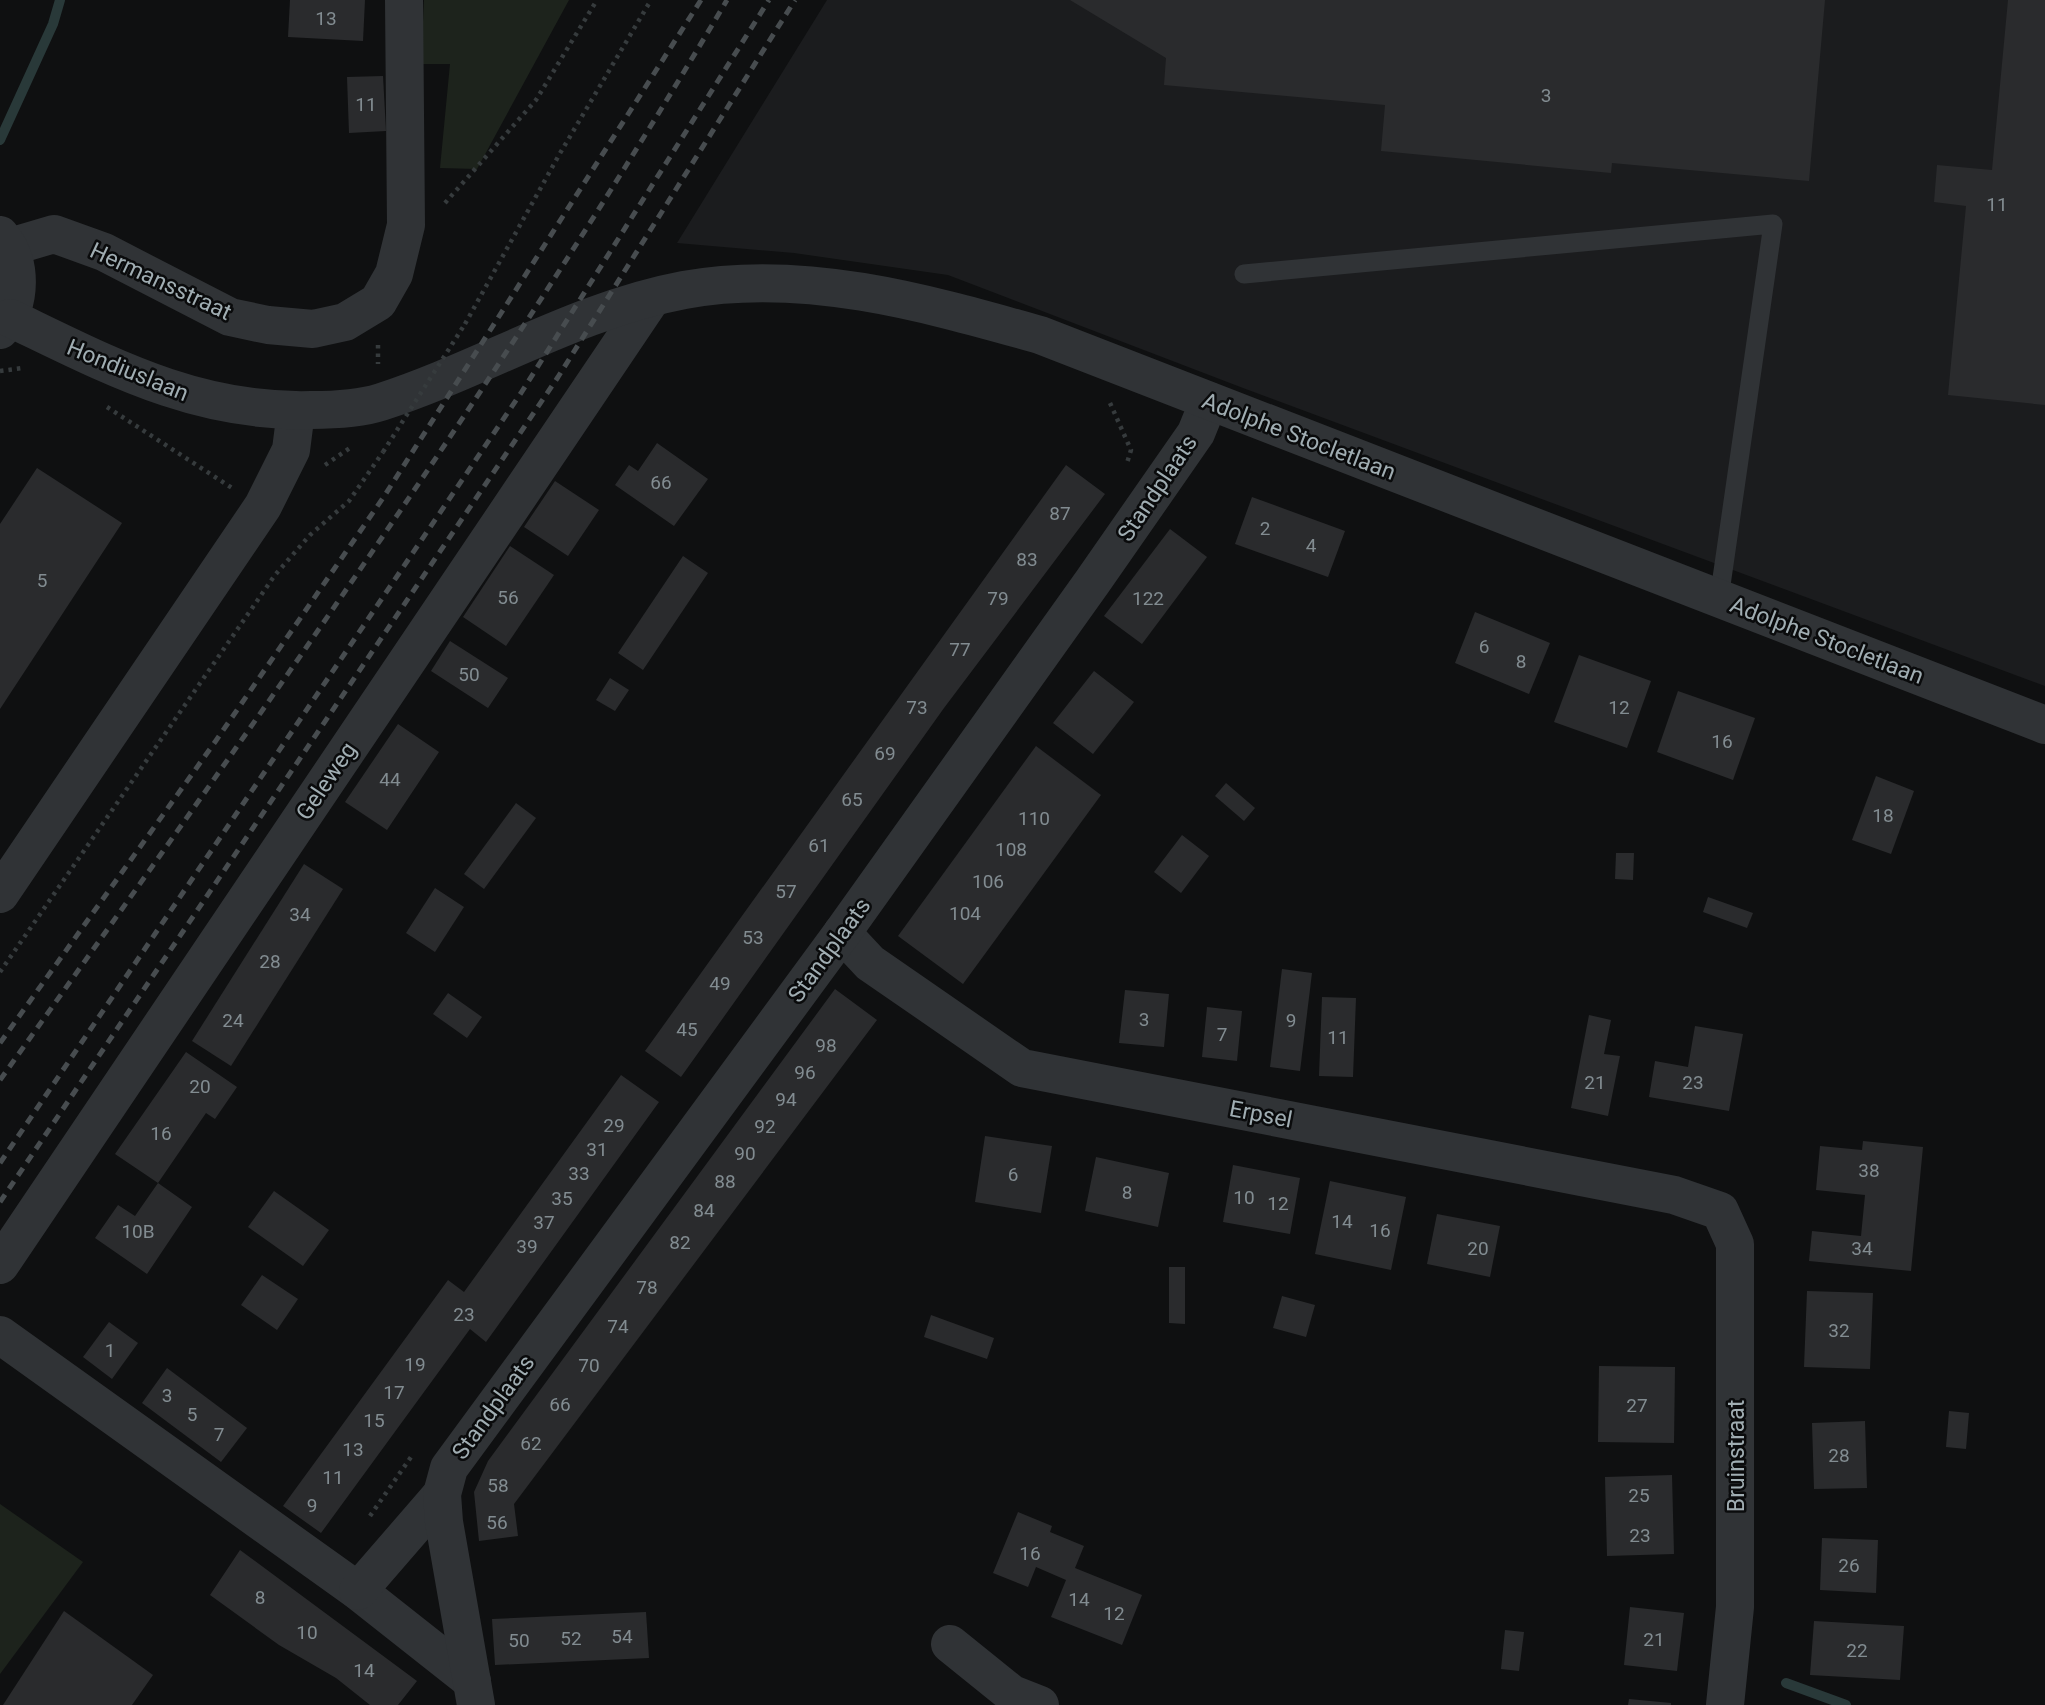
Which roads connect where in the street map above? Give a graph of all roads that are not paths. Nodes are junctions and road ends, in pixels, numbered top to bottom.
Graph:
1 (404, 0) edge
2 (5, 241) edge
3 (1244, 274) dead end
4 (652, 298) junction
5 (5, 324) edge
6 (531, 339) joint
7 (1209, 401) junction
8 (296, 411) junction
9 (1719, 599) junction
10 (2045, 725) edge
11 (0, 894) edge
12 (842, 933) junction
13 (1720, 1211) joint
14 (0, 1265) edge
15 (0, 1335) edge
16 (442, 1494) junction
17 (358, 1591) junction
18 (950, 1644) dead end
19 (474, 1693) edge
20 (1040, 1705) edge
21 (1725, 1705) edge

1 - 2 street, Hermansstraat
2 - 5 street, Hondiuslaan
3 - 9 lane
4 - 6 street, Adolphe Stocletlaan
4 - 7 street, Adolphe Stocletlaan
4 - 14 street, Geleweg
5 - 8 street, Hondiuslaan
6 - 8 street, Hondiuslaan
7 - 9 street, Adolphe Stocletlaan
7 - 12 street, Standplaats
8 - 11 street
9 - 10 street, Adolphe Stocletlaan
12 - 13 street, Erpsel
12 - 16 street, Standplaats
13 - 21 street, Bruinstraat
15 - 17 street, Standplaats
16 - 17 street, Standplaats
16 - 19 street, Standplaats
17 - 19 street, Standplaats
18 - 20 street

